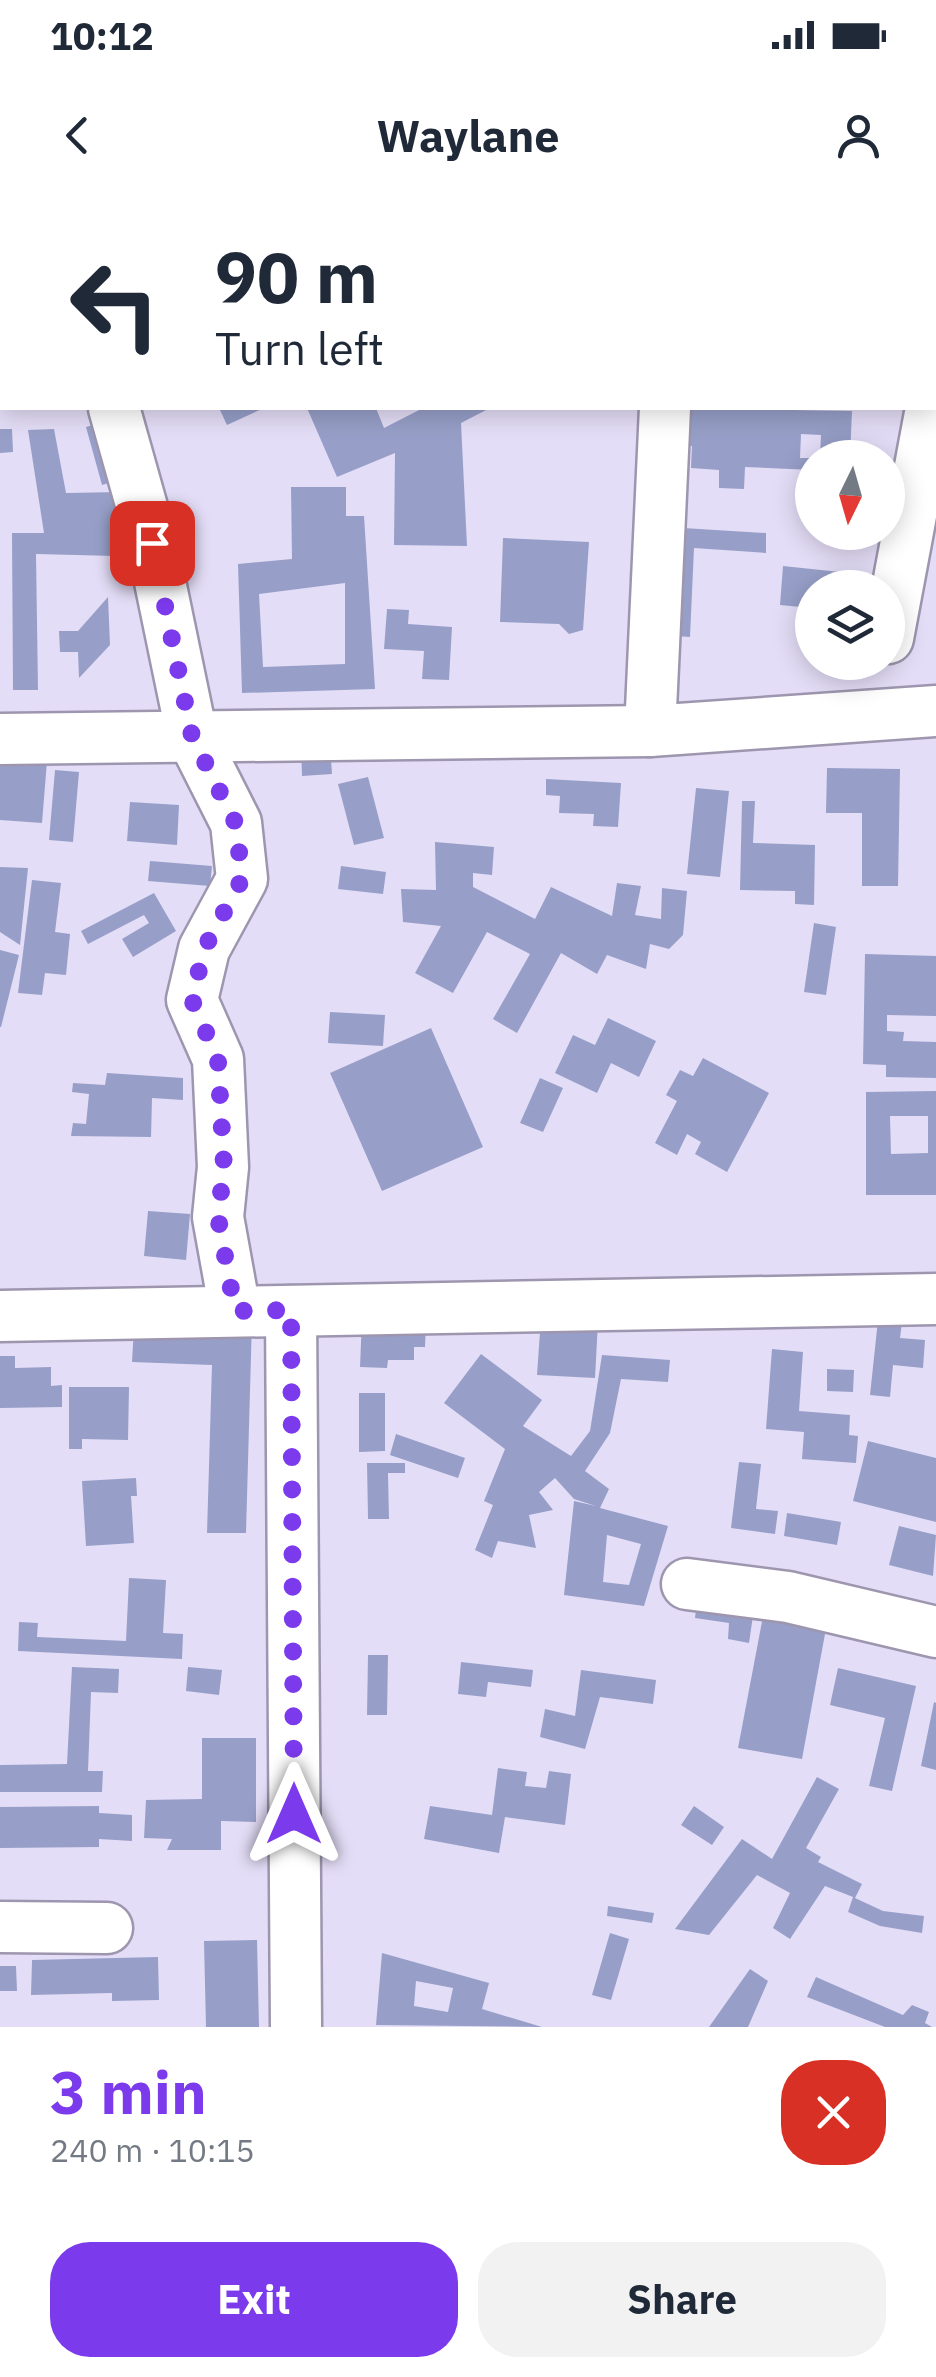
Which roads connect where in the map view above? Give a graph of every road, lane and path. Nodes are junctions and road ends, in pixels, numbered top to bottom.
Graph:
1 (115, 410) edge
2 (664, 410) edge
3 (931, 410) edge
4 (901, 570) edge
5 (880, 680) edge
6 (936, 711) edge
7 (873, 714) junction
8 (650, 731) junction
9 (192, 736) junction
10 (0, 739) edge
11 (936, 1299) edge
12 (291, 1310) junction
13 (235, 1311) junction
14 (0, 1316) edge
15 (686, 1584) dead end
16 (936, 1632) edge
17 (0, 1927) edge
18 (107, 1928) dead end
19 (296, 2027) edge

1 - 9 street
2 - 8 street
3 - 4 street
5 - 7 street
6 - 7 street
7 - 8 street
8 - 9 street
9 - 10 street
9 - 13 street
11 - 12 street
12 - 13 street
12 - 19 street
13 - 14 street
15 - 16 street
17 - 18 street

